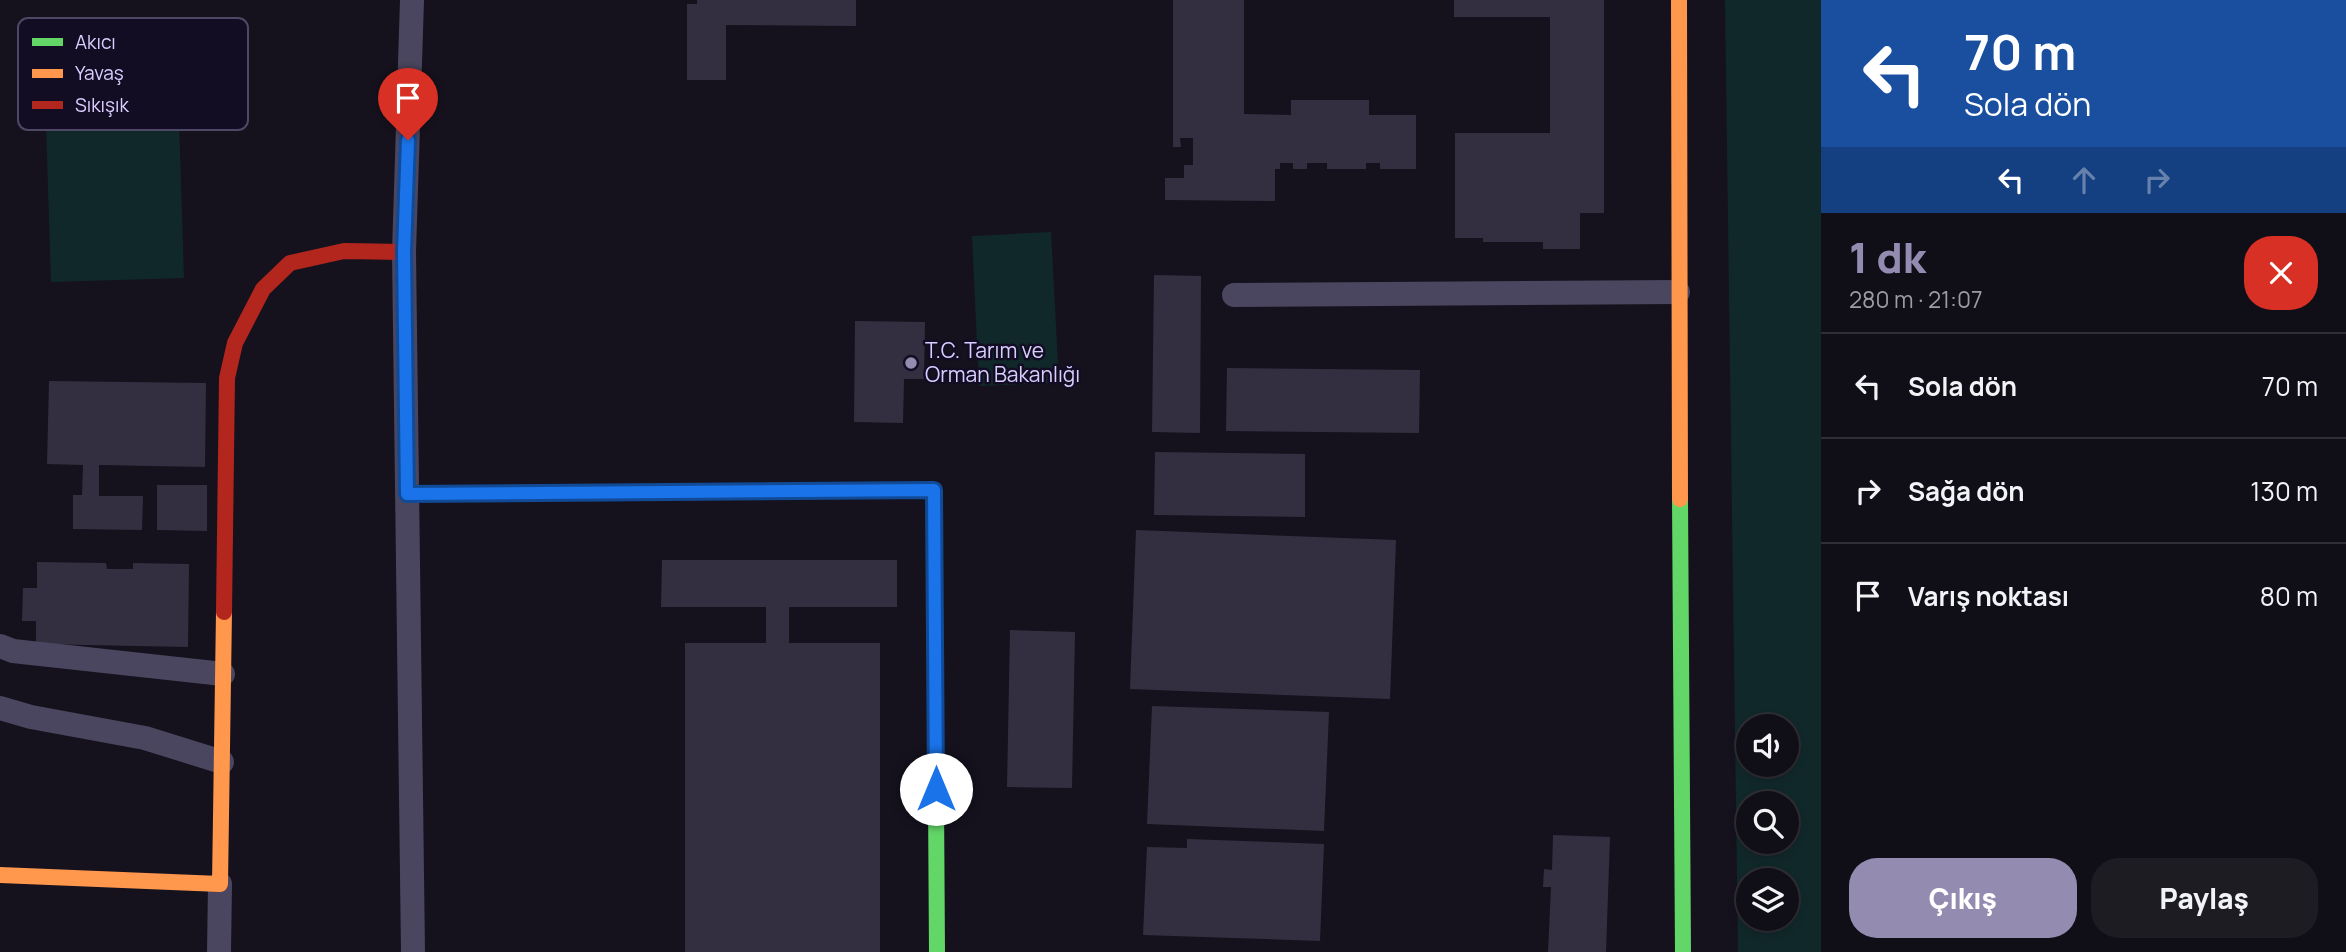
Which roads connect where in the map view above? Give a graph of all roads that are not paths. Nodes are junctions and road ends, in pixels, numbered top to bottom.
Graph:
1 (412, 0) edge
2 (1679, 0) edge
3 (404, 252) junction
4 (1678, 292) junction
5 (1234, 295) dead end
6 (407, 494) junction
7 (0, 646) edge
8 (223, 674) junction
9 (0, 708) edge
10 (222, 762) junction
11 (0, 875) edge
12 (220, 884) junction
13 (219, 952) edge
14 (413, 952) edge
15 (937, 952) edge
16 (1683, 952) edge

1 - 3 street
2 - 4 street
3 - 6 street
3 - 8 street
4 - 5 street
4 - 16 street
6 - 14 street
6 - 15 street
7 - 8 street
8 - 10 street
9 - 10 street
10 - 12 street
11 - 12 street
12 - 13 street

